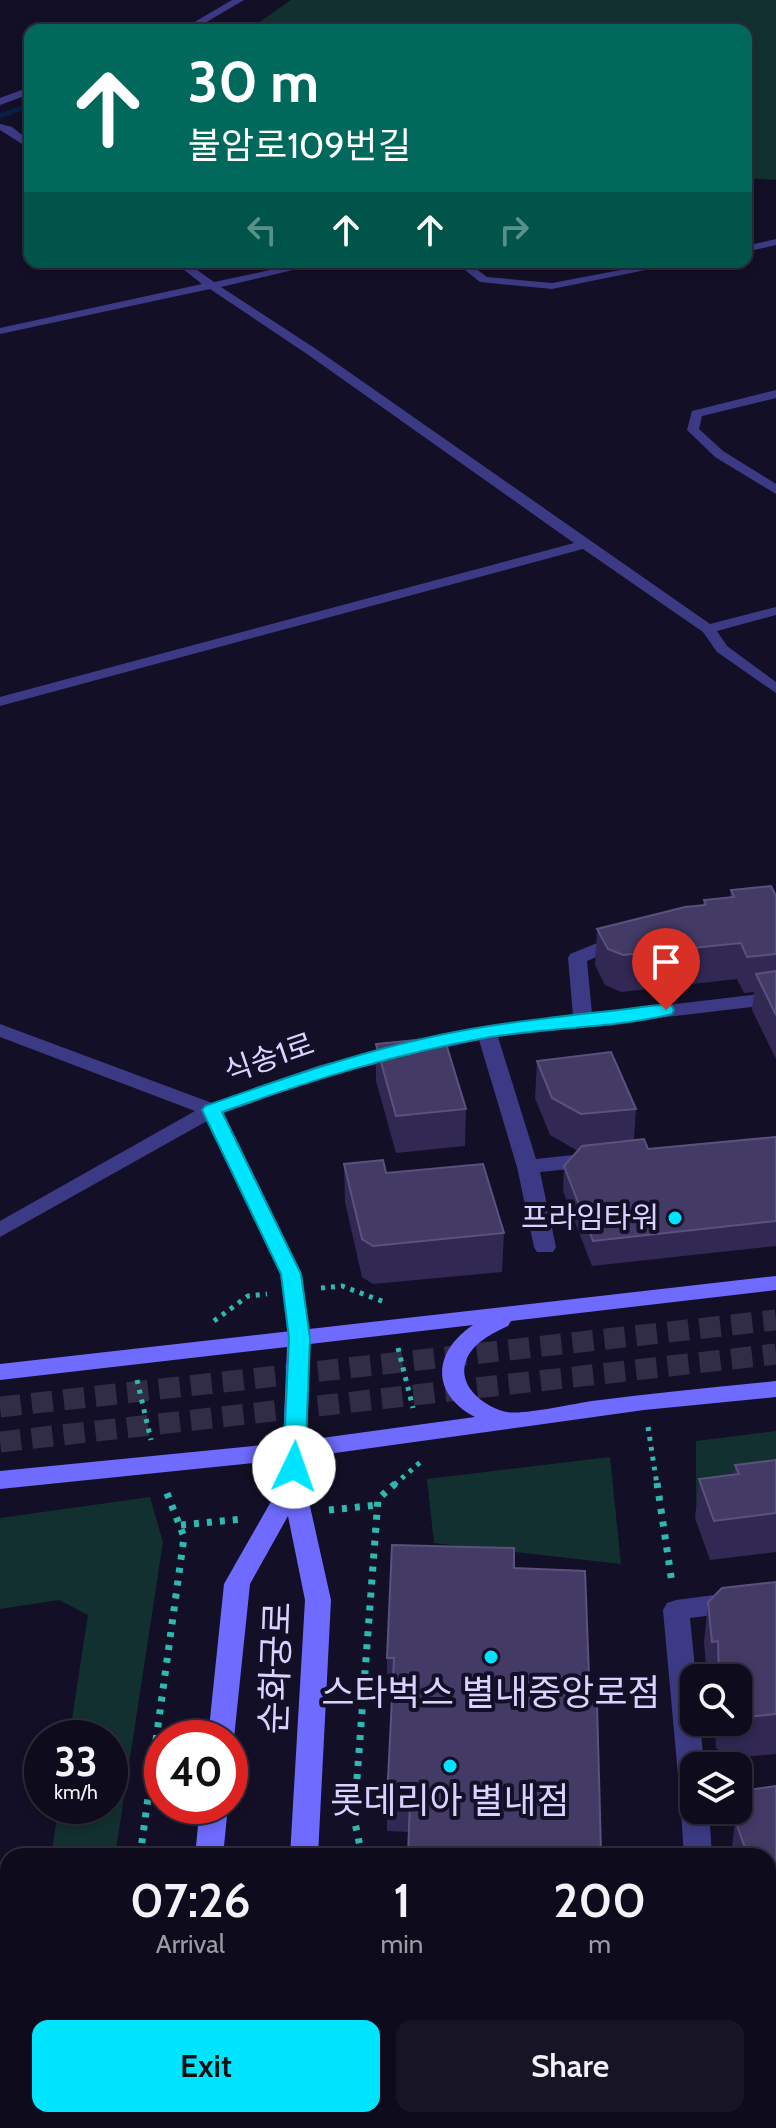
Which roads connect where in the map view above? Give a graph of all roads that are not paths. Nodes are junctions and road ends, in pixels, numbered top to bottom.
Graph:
1 (239, 0) edge
2 (197, 24) edge
3 (24, 92) edge
4 (0, 102) edge
5 (776, 242) edge
6 (752, 248) edge
7 (187, 268) edge
8 (297, 268) edge
9 (468, 268) edge
10 (648, 268) edge
11 (212, 288) junction
12 (0, 331) edge
13 (776, 394) edge
14 (776, 490) edge
15 (583, 545) junction
16 (776, 611) edge
17 (708, 629) junction
18 (776, 689) edge
19 (0, 702) edge
20 (647, 932) edge
21 (776, 998) edge
22 (583, 1018) junction
23 (0, 1030) edge
24 (487, 1032) junction
25 (212, 1110) junction
26 (605, 1158) edge
27 (528, 1167) junction
28 (0, 1230) edge
29 (545, 1247) dead end
30 (776, 1283) edge
31 (519, 1315) junction
32 (299, 1338) junction
33 (0, 1372) edge
34 (776, 1389) edge
35 (512, 1422) junction
36 (295, 1450) junction
37 (0, 1480) edge
38 (293, 1484) junction
39 (776, 1597) edge
40 (223, 1720) edge
41 (690, 1752) edge
42 (212, 1824) edge
43 (697, 1824) edge
44 (210, 1848) edge
45 (304, 1848) edge
46 (698, 1848) edge

1 - 2 street
3 - 4 street
5 - 6 lane
7 - 11 lane
8 - 11 lane
9 - 10 lane
11 - 12 lane
11 - 15 lane
13 - 14 lane
15 - 17 lane
15 - 19 lane
16 - 17 lane
17 - 18 lane
20 - 22 street
21 - 22 street, 식송1로
22 - 24 street, 식송1로
23 - 25 street
24 - 25 street, 식송1로
24 - 27 street
25 - 28 street, 식송1로
25 - 32 street
26 - 27 street
27 - 29 street
30 - 31 street
31 - 32 street
31 - 35 street
32 - 33 street
32 - 36 street, 순화궁로
34 - 35 street
35 - 36 street
36 - 37 street
36 - 38 street, 순화궁로
38 - 40 street, 순화궁로
38 - 45 street, 순화궁로
39 - 41 street
42 - 44 street
43 - 46 street

